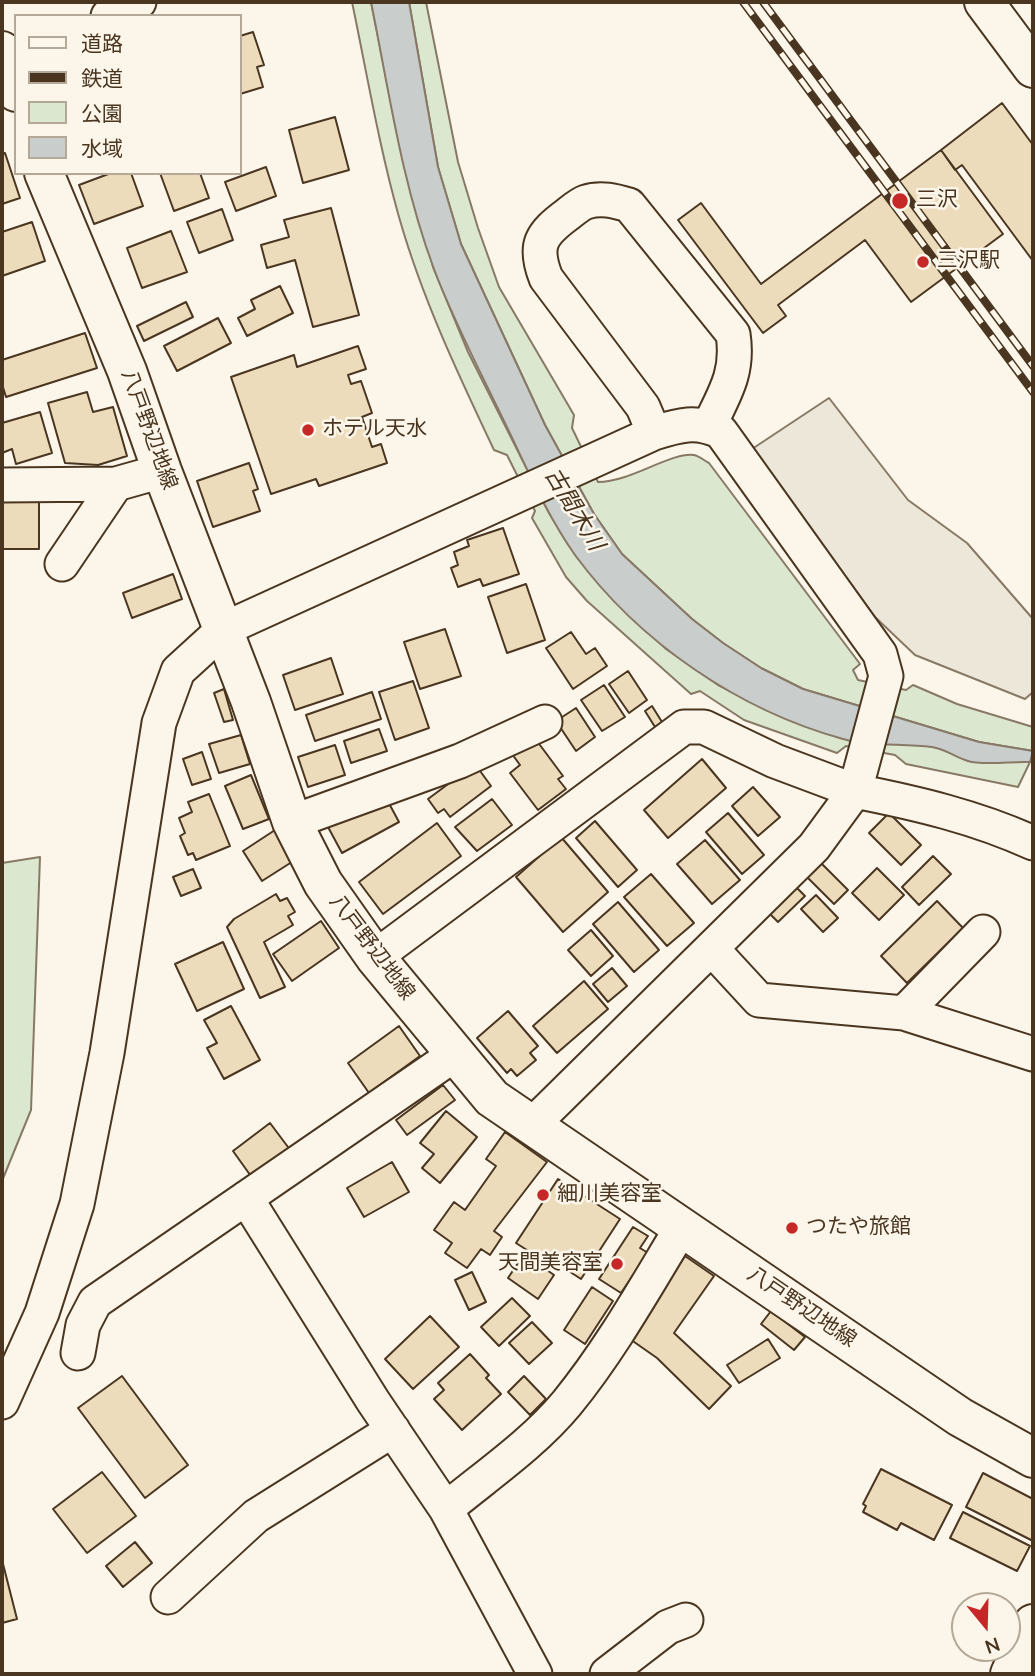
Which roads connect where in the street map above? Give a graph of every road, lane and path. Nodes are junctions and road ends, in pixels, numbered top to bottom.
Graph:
1 (139, 2) edge
2 (984, 2) edge
3 (112, 14) edge
4 (1031, 62) edge
5 (45, 175) edge
6 (709, 426) junction
7 (654, 433) junction
8 (162, 471) junction
9 (116, 484) junction
10 (2, 485) edge
11 (62, 564) dead end
12 (224, 629) junction
13 (545, 722) dead end
14 (858, 782) junction
15 (292, 822) junction
16 (1033, 843) edge
17 (983, 932) dead end
18 (712, 948) junction
19 (375, 957) junction
20 (904, 1013) junction
21 (1033, 1054) edge
22 (454, 1055) junction
23 (532, 1125) junction
24 (246, 1198) junction
25 (682, 1227) junction
26 (78, 1353) dead end
27 (2, 1402) edge
28 (393, 1430) junction
29 (1033, 1458) edge
30 (446, 1509) junction
31 (168, 1597) dead end
32 (686, 1620) dead end
33 (1033, 1624) edge
34 (535, 1674) edge
35 (607, 1674) edge
36 (1010, 1674) edge

1 - 3 street
2 - 4 main road
5 - 8 main road, 八戸野辺地線
6 - 7 street
6 - 7 street
6 - 14 street
7 - 12 street
8 - 9 street
8 - 12 main road, 八戸野辺地線
9 - 10 street
9 - 11 street
12 - 15 main road, 八戸野辺地線
12 - 27 street
13 - 15 street
14 - 16 street
14 - 18 street
14 - 19 street
15 - 19 main road, 八戸野辺地線
17 - 20 street
18 - 20 street
18 - 23 street
19 - 22 main road, 八戸野辺地線
20 - 21 street
22 - 23 main road, 八戸野辺地線
22 - 24 street
23 - 25 main road, 八戸野辺地線
24 - 26 street
24 - 28 street
25 - 29 main road, 八戸野辺地線
25 - 30 street
28 - 30 street
28 - 31 street
30 - 34 street
32 - 35 street
33 - 36 main road

